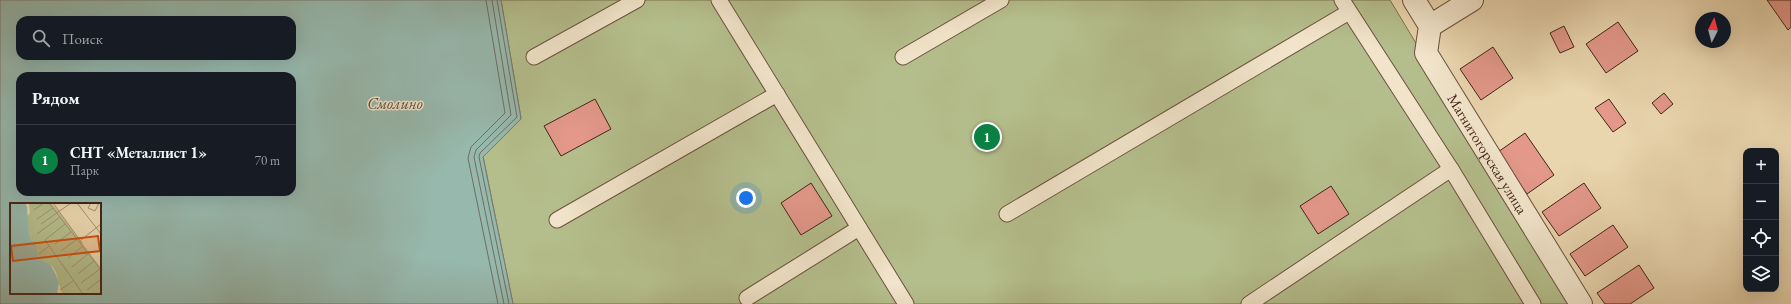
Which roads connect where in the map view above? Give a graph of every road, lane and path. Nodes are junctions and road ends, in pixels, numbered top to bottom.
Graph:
1 (637, 0) edge
2 (719, 0) edge
3 (1001, 0) edge
4 (1414, 0) edge
5 (1472, 0) edge
6 (1346, 6) edge
7 (1430, 26) junction
8 (534, 57) dead end
9 (903, 57) dead end
10 (777, 94) junction
11 (1451, 169) junction
12 (1007, 214) dead end
13 (558, 220) dead end
14 (859, 228) junction
15 (746, 298) dead end
16 (906, 304) edge
17 (1249, 304) edge
18 (1533, 304) edge
19 (1581, 304) edge

1 - 8 lane
2 - 10 lane
3 - 9 lane
4 - 7 street
5 - 7 street
6 - 11 lane
6 - 12 lane
7 - 19 street, Магнитогорская улица
10 - 13 lane
10 - 14 lane
11 - 17 lane
11 - 18 lane
14 - 15 lane
14 - 16 lane

